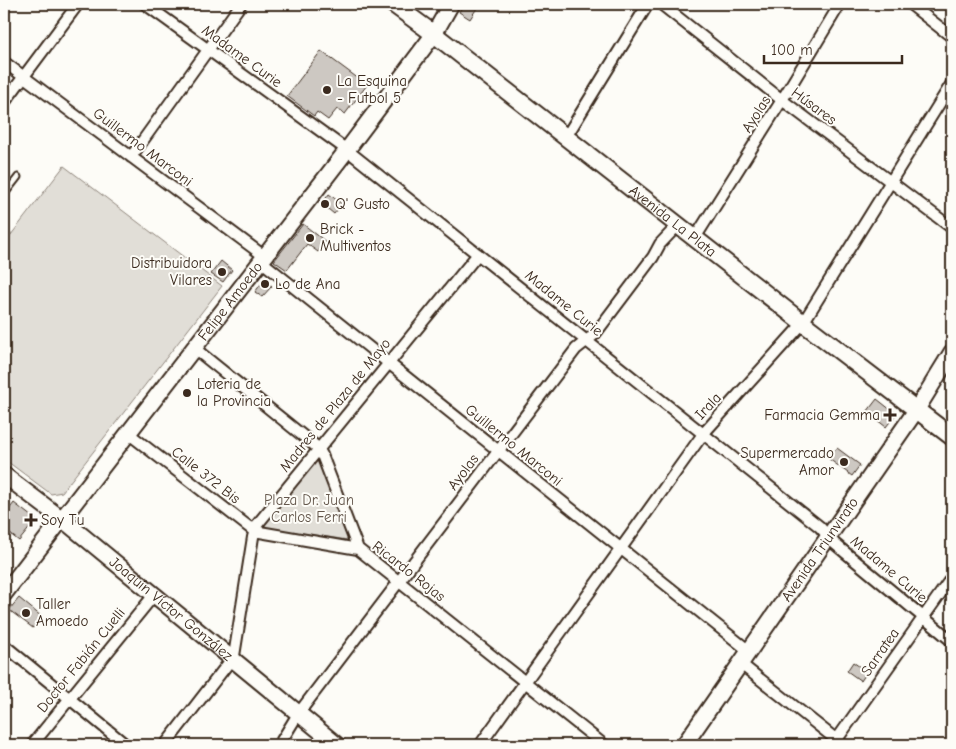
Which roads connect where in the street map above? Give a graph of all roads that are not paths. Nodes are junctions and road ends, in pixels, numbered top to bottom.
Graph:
1 (78, 4) edge
2 (145, 4) edge
3 (241, 4) edge
4 (393, 4) edge
5 (451, 4) edge
6 (648, 4) edge
7 (661, 4) edge
8 (840, 4) edge
9 (910, 4) edge
10 (434, 34) junction
11 (952, 36) edge
12 (209, 51) junction
13 (4, 62) edge
14 (23, 77) junction
15 (952, 83) edge
16 (782, 100) junction
17 (4, 103) edge
18 (566, 137) junction
19 (347, 150) junction
20 (131, 157) junction
21 (18, 177) dead end
22 (890, 182) junction
23 (4, 195) edge
24 (678, 225) junction
25 (952, 228) edge
26 (695, 238) junction
27 (478, 254) junction
28 (262, 258) junction
29 (803, 323) junction
30 (587, 340) junction
31 (194, 348) junction
32 (952, 352) edge
33 (388, 364) junction
34 (917, 409) junction
35 (128, 433) junction
36 (703, 434) junction
37 (952, 437) edge
38 (318, 448) junction
39 (498, 451) junction
40 (4, 475) edge
41 (62, 518) junction
42 (254, 531) junction
43 (829, 537) junction
44 (620, 548) junction
45 (358, 549) junction
46 (952, 577) edge
47 (399, 581) junction
48 (4, 594) edge
49 (154, 594) junction
50 (923, 618) junction
51 (952, 641) edge
52 (4, 645) edge
53 (749, 651) junction
54 (232, 659) junction
55 (740, 664) junction
56 (525, 682) junction
57 (68, 699) junction
58 (298, 714) junction
59 (837, 744) edge
60 (32, 745) edge
61 (126, 745) edge
62 (165, 745) edge
63 (279, 745) edge
64 (337, 745) edge
65 (480, 745) edge
66 (604, 745) edge
67 (684, 745) edge

1 - 14 street
2 - 12 street, Madame Curie
3 - 12 street
4 - 10 main road, Avenida La Plata
5 - 10 street, Felipe Amoedo
6 - 18 street
7 - 16 street, Húsares
8 - 16 street, Ayolas
9 - 11 street
10 - 18 main road, Avenida La Plata
10 - 19 street, Felipe Amoedo
12 - 19 street, Madame Curie
12 - 20 street
13 - 14 street, Guillermo Marconi
14 - 17 street
14 - 20 street, Guillermo Marconi
15 - 22 street, Irala
16 - 22 street, Húsares
16 - 26 street, Ayolas
18 - 24 main road, Avenida La Plata
19 - 27 street, Madame Curie
19 - 28 street, Felipe Amoedo
20 - 28 street, Guillermo Marconi
21 - 23 lane
22 - 25 street, Húsares
22 - 29 street, Irala
24 - 26 main road, Avenida La Plata
24 - 30 street, Ayolas
26 - 29 main road, Avenida La Plata
27 - 30 street, Madame Curie
27 - 33 street, Madres de Plaza de Mayo
28 - 31 street, Felipe Amoedo
28 - 33 street, Guillermo Marconi
29 - 34 main road, Avenida La Plata
29 - 36 street, Irala
30 - 36 street, Madame Curie
30 - 39 street, Ayolas
31 - 35 street, Felipe Amoedo
31 - 38 street, Ricardo Rojas
32 - 34 street, Avenida Triunvirato
33 - 38 street, Madres de Plaza de Mayo
33 - 39 street, Guillermo Marconi
34 - 37 main road, Avenida La Plata
34 - 43 street, Avenida Triunvirato
35 - 41 street, Felipe Amoedo
35 - 42 street, Calle 372 Bis
36 - 43 street, Madame Curie
36 - 44 street, Irala
38 - 42 street, Madres de Plaza de Mayo
38 - 45 street, Ricardo Rojas
39 - 44 street, Guillermo Marconi
39 - 47 street, Ayolas
40 - 41 street, Joaquín Víctor González
41 - 48 street, Felipe Amoedo
41 - 49 street, Joaquín Víctor González
42 - 45 street, Calle 372 Bis
42 - 54 street, Madres de Plaza de Mayo
43 - 50 street, Madame Curie
43 - 53 street, Avenida Triunvirato
44 - 53 street, Guillermo Marconi
44 - 56 street, Irala
45 - 47 street, Ricardo Rojas
46 - 50 street, Sarratea
47 - 56 street, Ricardo Rojas
47 - 58 street, Ayolas
49 - 54 street, Joaquín Víctor González
49 - 57 street, Doctor Fabián Cuelli
50 - 51 street, Madame Curie
50 - 59 street, Sarratea
52 - 57 street
53 - 55 street, Avenida Triunvirato
54 - 58 street, Joaquín Víctor González
54 - 62 street, Madres de Plaza de Mayo
55 - 59 street
55 - 67 street, Avenida Triunvirato
56 - 65 street, Irala
56 - 66 street, Ricardo Rojas
57 - 60 street, Doctor Fabián Cuelli
57 - 61 street
58 - 63 street, Ayolas
58 - 64 street, Joaquín Víctor González

